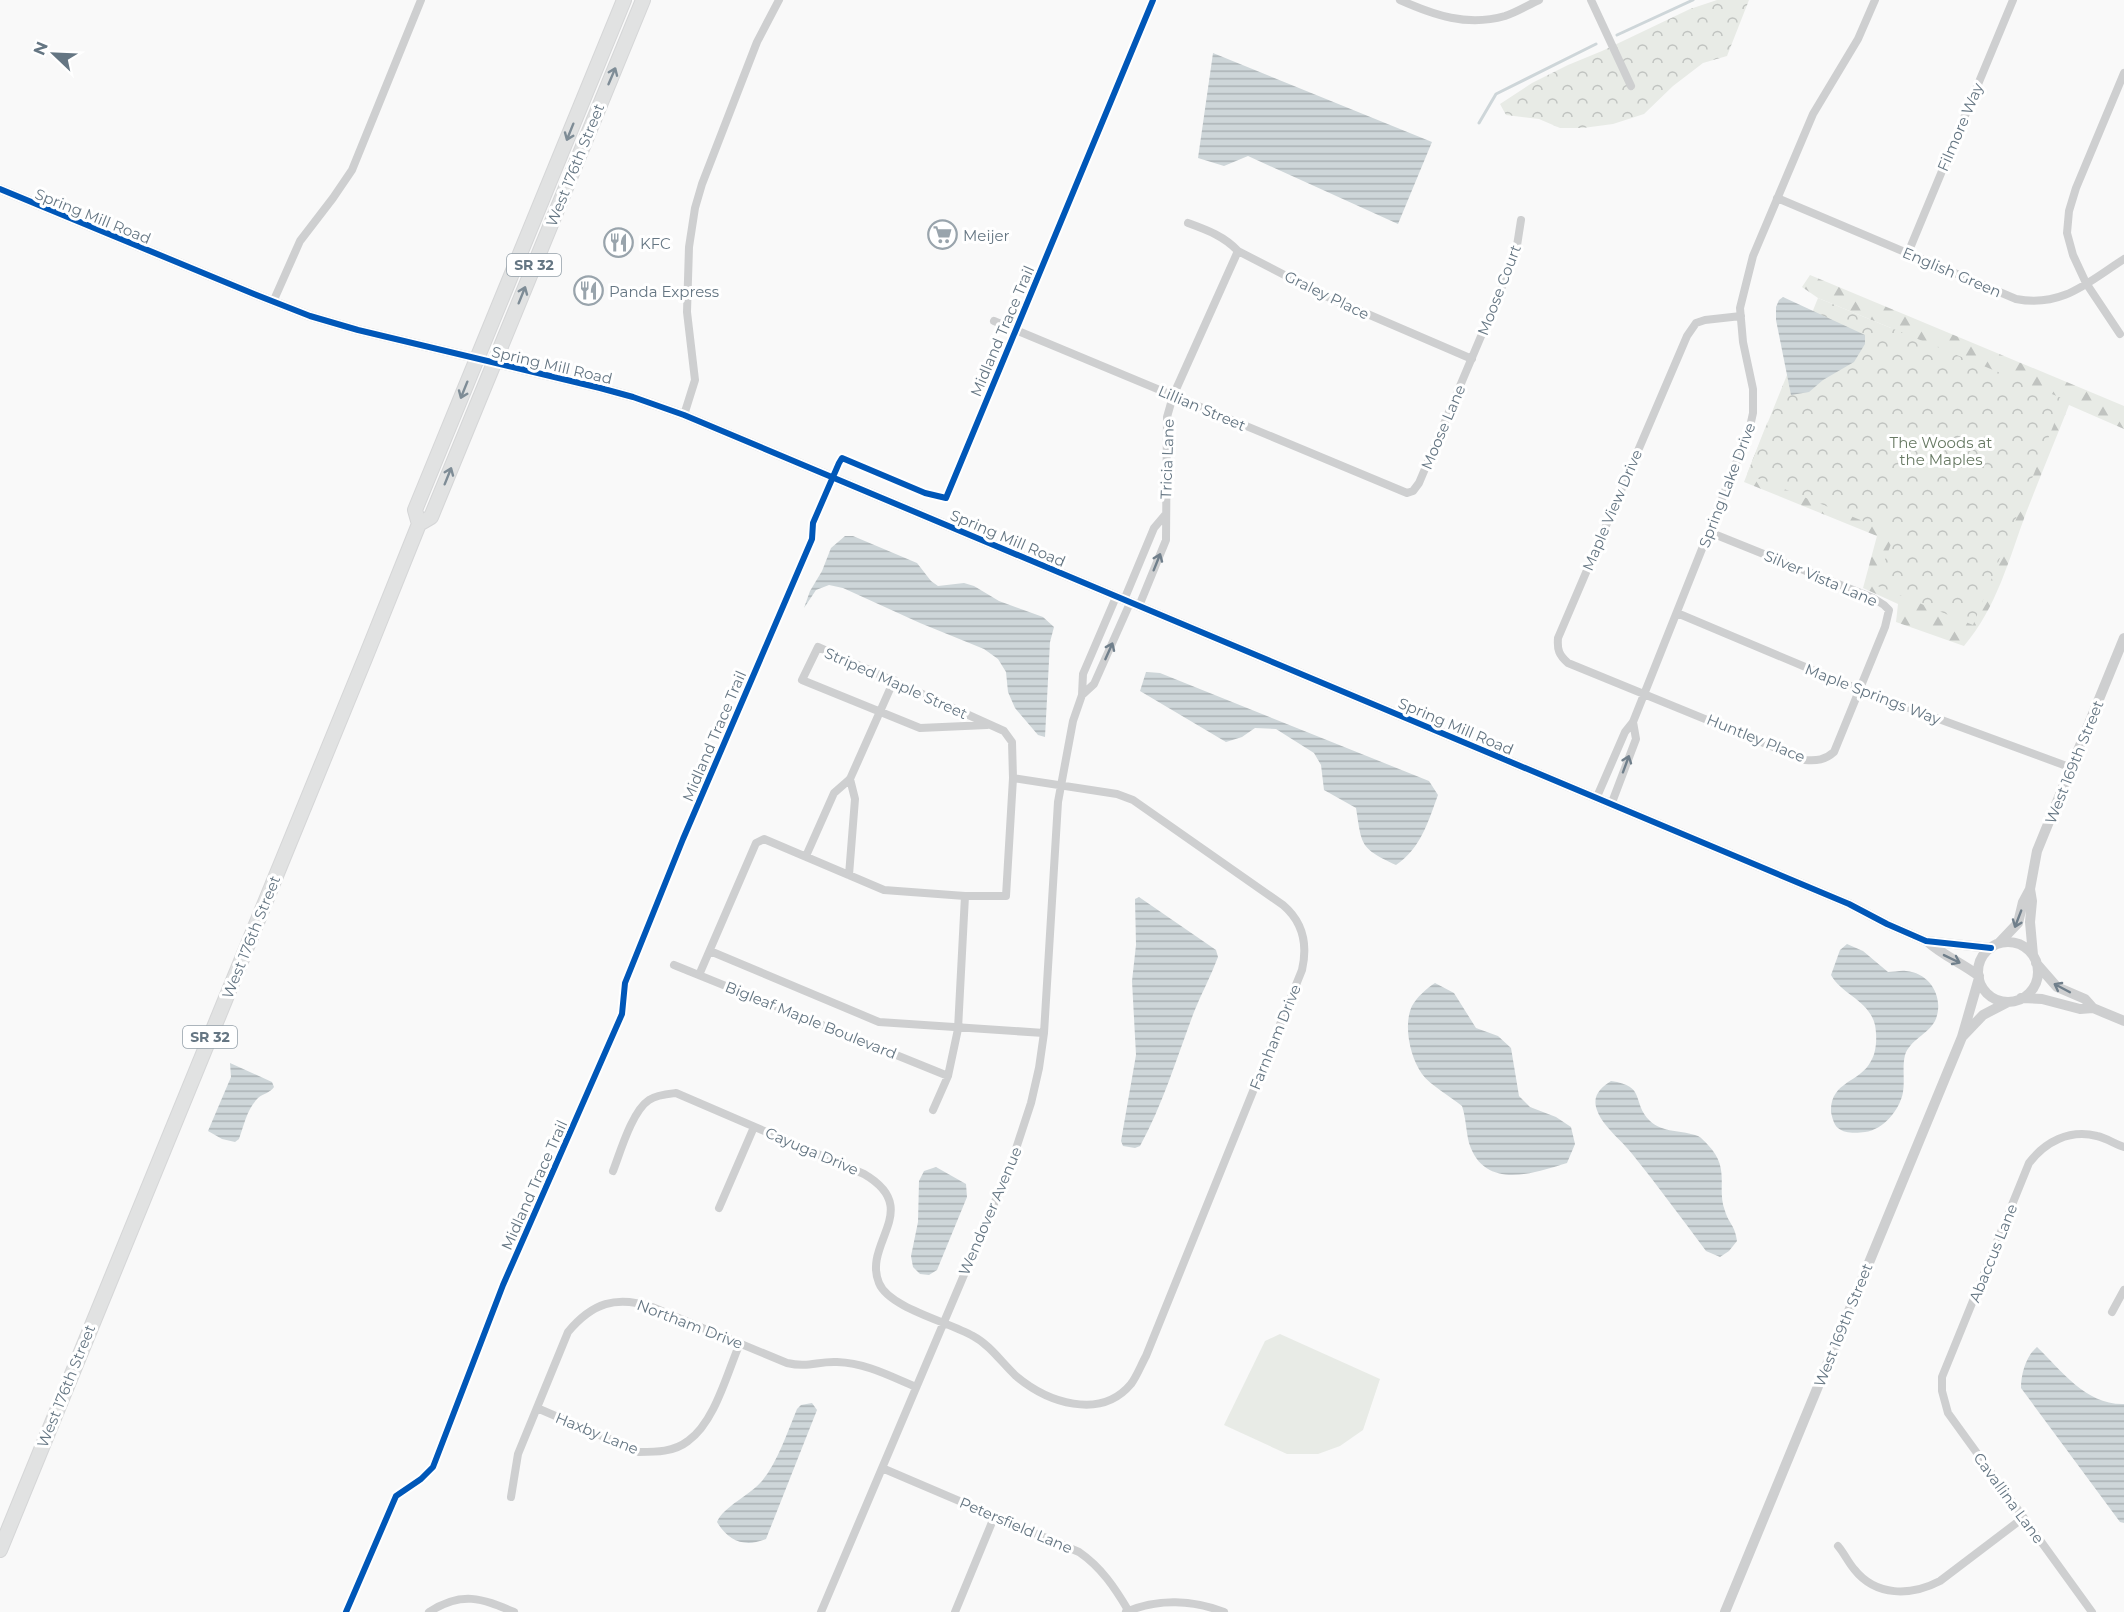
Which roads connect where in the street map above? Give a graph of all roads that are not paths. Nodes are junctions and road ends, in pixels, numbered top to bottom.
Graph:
1 (422, 0) edge
2 (624, 0) edge
3 (643, 0) edge
4 (779, 0) edge
5 (1400, 0) edge
6 (1539, 0) edge
7 (1591, 0) edge
8 (1875, 0) edge
9 (2013, 0) edge
10 (2124, 73) edge
11 (1631, 86) dead end
12 (0, 189) edge
13 (1777, 198) junction
14 (1521, 220) dead end
15 (1188, 223) dead end
16 (1238, 251) junction
17 (1908, 253) junction
18 (2124, 259) edge
19 (2086, 283) junction
20 (273, 302) junction
21 (1741, 316) junction
22 (994, 321) dead end
23 (2120, 334) dead end
24 (477, 359) junction
25 (1472, 359) junction
26 (494, 363) junction
27 (1173, 396) junction
28 (684, 415) junction
29 (1410, 493) joint
30 (1165, 515) junction
31 (419, 524) junction
32 (1709, 532) junction
33 (1127, 602) junction
34 (1677, 613) junction
35 (2124, 638) edge
36 (894, 681) junction
37 (1861, 688) junction
38 (1645, 693) junction
39 (1082, 695) junction
40 (880, 712) junction
41 (1634, 722) junction
42 (987, 724) junction
43 (2072, 768) junction
44 (1013, 778) junction
45 (850, 779) junction
46 (1060, 785) junction
47 (1596, 799) junction
48 (1611, 805) junction
49 (806, 856) junction
50 (849, 875) junction
51 (2030, 888) junction
52 (965, 896) junction
53 (1926, 940) junction
54 (1995, 946) junction
55 (710, 951) junction
56 (2035, 959) junction
57 (674, 965) dead end
58 (699, 975) junction
59 (1979, 977) junction
60 (2021, 998) junction
61 (2008, 1002) junction
62 (2093, 1008) junction
63 (2124, 1021) edge
64 (958, 1029) junction
65 (1044, 1033) junction
66 (1962, 1037) junction
67 (948, 1076) junction
68 (933, 1110) dead end
69 (754, 1126) junction
70 (2124, 1148) edge
71 (613, 1171) dead end
72 (719, 1208) dead end
73 (2124, 1290) edge
74 (2112, 1312) dead end
75 (943, 1322) junction
76 (740, 1343) junction
77 (1942, 1377) joint
78 (916, 1387) junction
79 (1111, 1399) joint
80 (537, 1408) junction
81 (882, 1468) junction
82 (511, 1497) dead end
83 (995, 1515) junction
84 (2023, 1518) junction
85 (1838, 1546) dead end
86 (0, 1550) edge
87 (1127, 1611) edge
88 (429, 1612) edge
89 (514, 1612) edge
90 (821, 1612) edge
91 (955, 1612) edge
92 (1224, 1612) edge
93 (1725, 1612) edge
94 (2092, 1612) edge

1 - 20 street
2 -> 24 main road, West 176th Street / SR 32
26 -> 3 main road, West 176th Street / SR 32
4 - 28 street
5 - 6 street
7 - 11 street
8 - 13 street, Spring Lake Drive
9 - 17 street, Filmore Way
10 - 19 street
12 - 20 street, Spring Mill Road
13 - 17 street, English Green
13 - 21 street, Spring Lake Drive
14 - 25 street, Moose Court
15 - 16 street, Graley Place
16 - 25 street, Graley Place
16 - 27 street, Tricia Lane
17 - 19 street, English Green
18 - 19 street, English Green
19 - 23 street
20 - 24 street, Spring Mill Road
21 - 32 street, Spring Lake Drive
21 - 38 street, Maple View Drive
22 - 27 street, Lillian Street
24 - 26 street, Spring Mill Road
24 -> 31 main road, West 176th Street / SR 32
25 - 29 street, Moose Lane
26 - 28 street, Spring Mill Road
31 -> 26 main road, West 176th Street / SR 32
27 - 29 street, Lillian Street
27 - 30 street, Tricia Lane
28 - 33 street, Spring Mill Road
30 - 33 street, Tricia Lane
33 -> 30 street
31 - 86 main road, West 176th Street / SR 32
32 - 34 street, Spring Lake Drive
32 - 37 street, Silver Vista Lane
39 -> 33 street, Wendover Avenue
33 - 39 street
33 - 47 street, Spring Mill Road
34 - 37 street, Maple Springs Way
34 - 38 street, Spring Lake Drive
35 - 43 street, West 169th Street
36 - 40 street
36 - 40 street, Striped Maple Street
36 - 42 street, Striped Maple Street
37 - 38 street, Huntley Place
37 - 43 street, Maple Springs Way
38 - 41 street, Spring Lake Drive
39 - 46 street, Wendover Avenue
40 - 42 street, Striped Maple Street
40 - 45 street
41 - 47 street, Spring Lake Drive
48 -> 41 street
42 - 44 street, Striped Maple Street
43 - 51 street, West 169th Street
44 - 46 street
44 - 52 street
45 - 49 street
45 - 50 street
46 - 65 street, Wendover Avenue
46 - 79 street, Farnham Drive
47 - 48 street, Spring Mill Road
48 - 53 street, Spring Mill Road
49 - 50 street
49 - 55 street
50 - 52 street
51 -> 54 street, West 169th Street
51 - 56 street, West 169th Street
52 - 64 street
53 - 54 street, Spring Mill Road
53 -> 59 street, Spring Mill Road
54 - 56 street
54 - 59 street
55 - 58 street
55 - 64 street, Bigleaf Maple Boulevard
56 - 60 street
62 -> 56 street
57 - 58 street, Bigleaf Maple Boulevard
58 - 67 street, Bigleaf Maple Boulevard
59 - 61 street
59 - 66 street, West 169th Street
60 - 61 street
60 - 62 street
61 - 66 street, West 169th Street
62 - 63 street
64 - 65 street, Bigleaf Maple Boulevard
64 - 67 street
65 - 75 street, Wendover Avenue
66 - 93 street, West 169th Street
67 - 68 street
69 - 71 street, Cayuga Drive
69 - 72 street
69 - 75 street, Cayuga Drive
70 - 77 street, Abaccus Lane
73 - 74 street
75 - 78 street, Wendover Avenue
75 - 79 street, Cayuga Drive
76 - 78 street, Northam Drive
76 - 80 street, Northam Drive
76 - 80 street, Haxby Lane
77 - 84 street, Cavallina Lane
78 - 81 street, Wendover Avenue
80 - 82 street, Northam Drive
81 - 83 street, Petersfield Lane
81 - 90 street, Wendover Avenue
83 - 87 street, Petersfield Lane
83 - 91 street
84 - 85 street
84 - 94 street, Cavallina Lane
87 - 92 street
88 - 89 street

